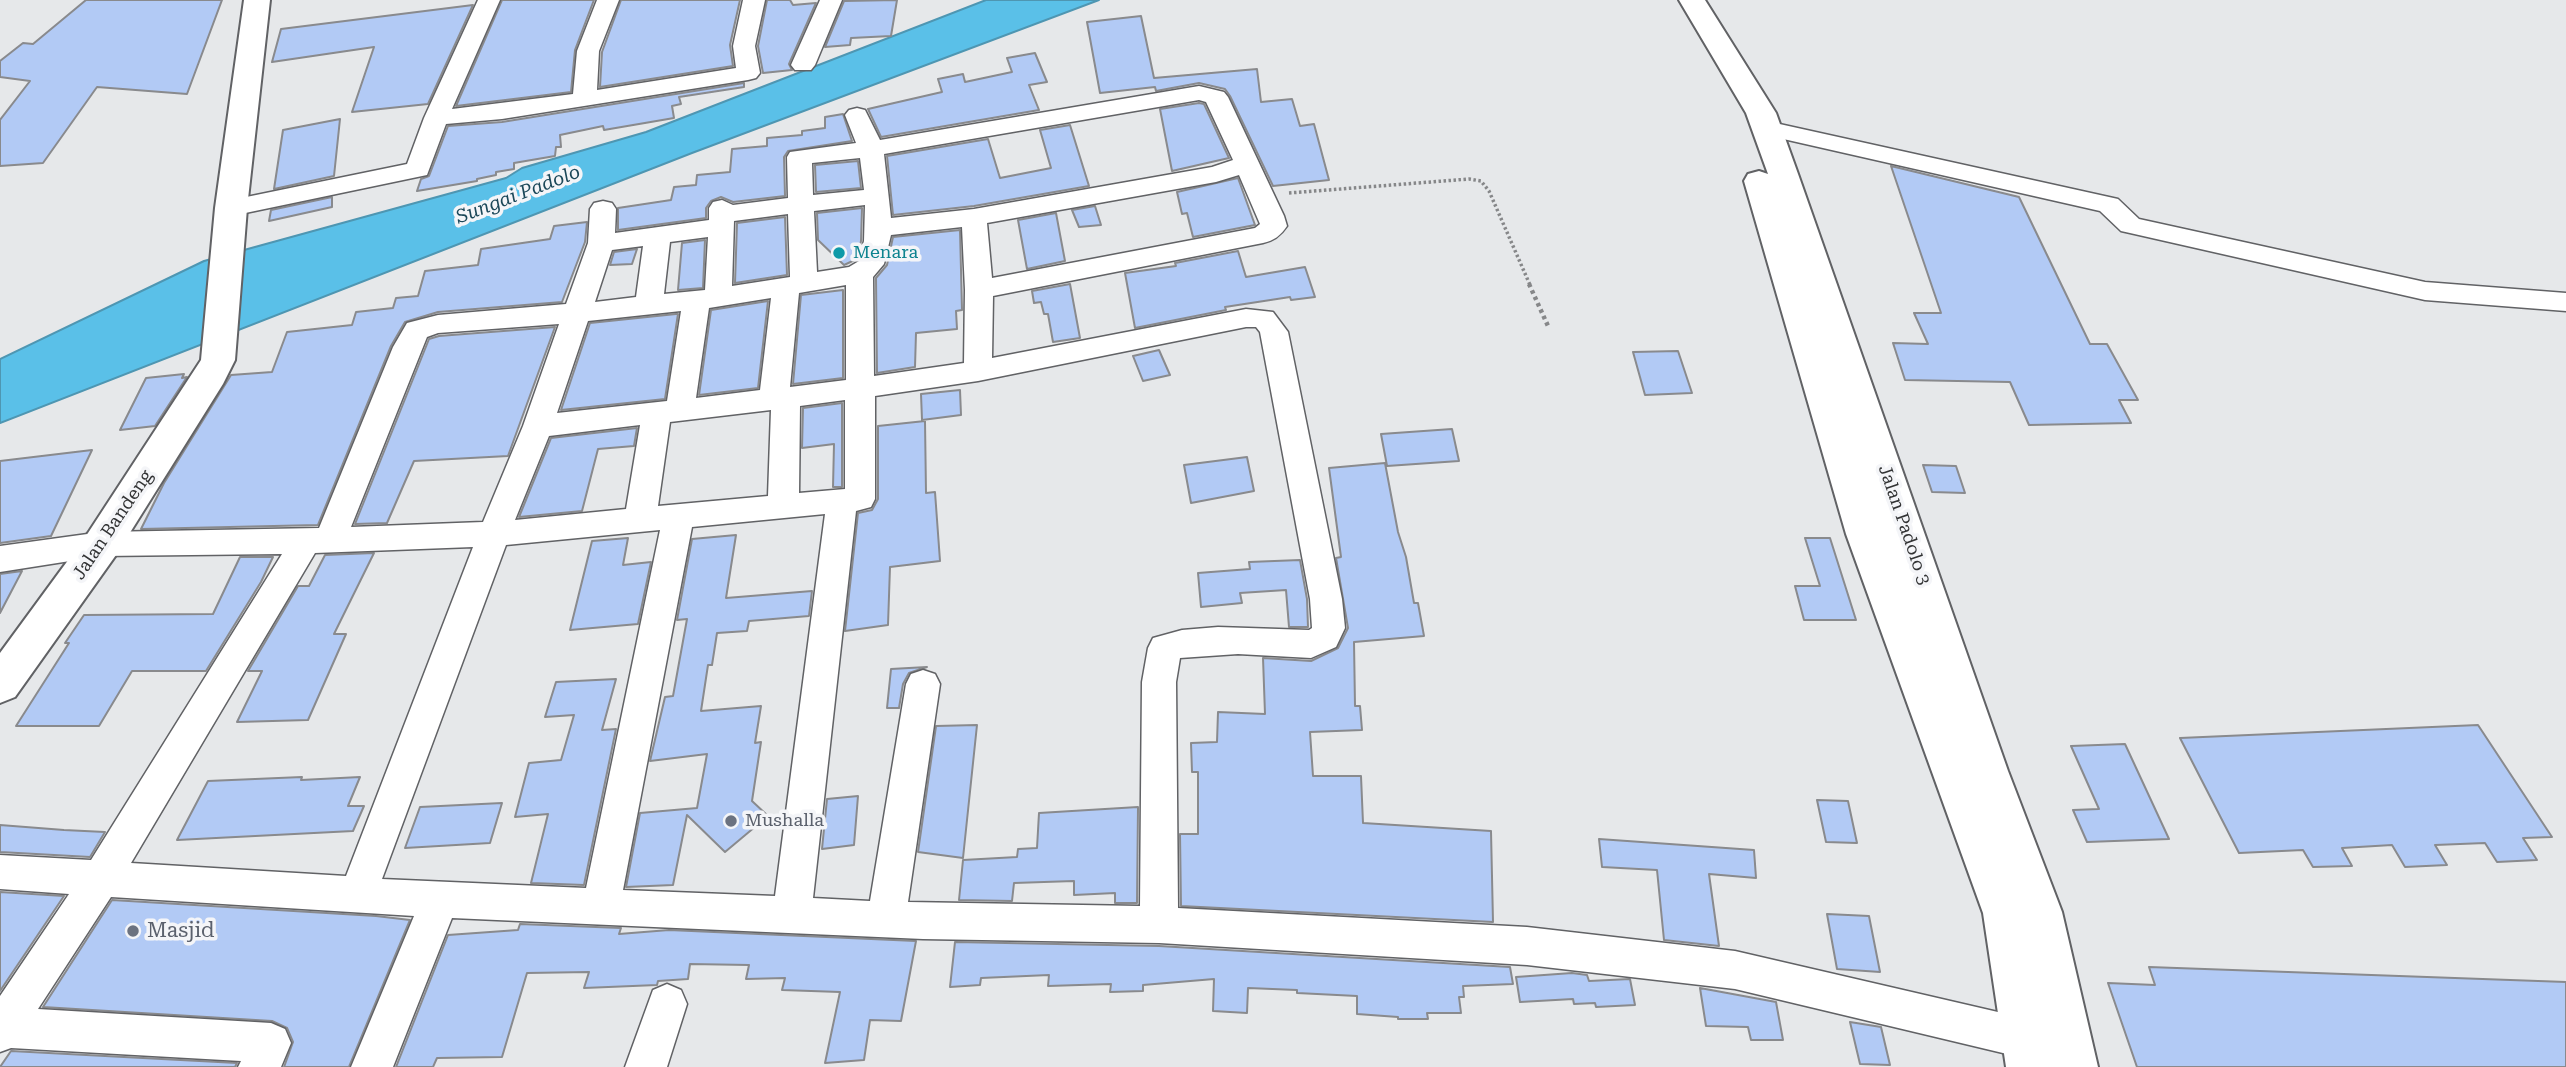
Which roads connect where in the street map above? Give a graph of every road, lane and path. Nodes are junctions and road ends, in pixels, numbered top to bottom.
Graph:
1 (257, 0) edge
2 (489, 0) edge
3 (608, 0) edge
4 (754, 0) edge
5 (831, 0) edge
6 (1668, 0) edge
7 (1692, 0) edge
8 (803, 65) dead end
9 (584, 99) junction
10 (857, 115) dead end
11 (436, 118) junction
12 (1766, 128) junction
13 (871, 149) junction
14 (1247, 164) junction
15 (1261, 195) junction
16 (877, 196) junction
17 (799, 205) junction
18 (231, 208) junction
19 (603, 209) dead end
20 (722, 213) junction
21 (974, 217) junction
22 (878, 228) junction
23 (659, 235) junction
24 (601, 243) junction
25 (860, 273) junction
26 (795, 285) junction
27 (979, 290) junction
28 (707, 299) junction
29 (2566, 302) edge
30 (649, 305) junction
31 (577, 313) junction
32 (1548, 326) dead end
33 (978, 371) junction
34 (861, 389) junction
35 (780, 399) junction
36 (1845, 408) junction
37 (668, 411) junction
38 (538, 426) junction
39 (842, 501) junction
40 (783, 507) junction
41 (678, 517) junction
42 (640, 521) junction
43 (494, 534) junction
44 (318, 540) junction
45 (102, 544) junction
46 (0, 559) edge
47 (923, 684) dead end
48 (0, 685) edge
49 (0, 872) edge
50 (100, 880) junction
51 (358, 893) junction
52 (440, 900) junction
53 (601, 906) junction
54 (2023, 912) junction
55 (792, 915) junction
56 (886, 919) junction
57 (1159, 925) junction
58 (667, 1004) dead end
59 (1, 1028) edge
60 (2029, 1053) edge
61 (259, 1067) edge
62 (372, 1067) edge
63 (646, 1067) edge
64 (2073, 1067) edge

1 - 18 street
2 - 11 street
3 - 9 street
4 - 9 street
5 - 8 street
6 - 36 street
7 - 12 street
9 - 11 street
10 - 13 street
11 - 18 street
12 - 29 street
12 - 36 street
13 - 14 street
13 - 16 street
13 - 17 street
14 - 15 street
14 - 21 street
15 - 27 street
15 - 32 path
16 - 17 street
16 - 22 street
17 - 20 street
17 - 26 street
18 - 45 street, Jalan Bandeng
19 - 24 street
20 - 23 street
20 - 28 street
21 - 22 street
21 - 27 street
22 - 25 street
23 - 24 street
23 - 30 street
24 - 31 street
25 - 26 street
25 - 34 street
26 - 28 street
26 - 35 street
27 - 33 street
28 - 30 street
28 - 37 street
30 - 31 street
31 - 38 street
31 - 44 street
33 - 34 street
33 - 57 street
34 - 35 street
34 - 39 street
35 - 37 street
35 - 40 street
36 - 54 street
37 - 38 street
37 - 42 street
38 - 43 street
39 - 40 street
39 - 55 street
40 - 41 street
41 - 42 street
41 - 53 street
42 - 43 street
43 - 44 street
43 - 51 street
44 - 45 street
44 - 50 street
45 - 46 street
45 - 48 street, Jalan Bandeng
47 - 56 street
49 - 50 street
50 - 51 street
50 - 59 street
51 - 52 street
52 - 53 street
52 - 62 street
53 - 55 street
54 - 60 street
54 - 64 street
55 - 56 street
56 - 57 street
57 - 60 street
58 - 63 street
59 - 61 street

